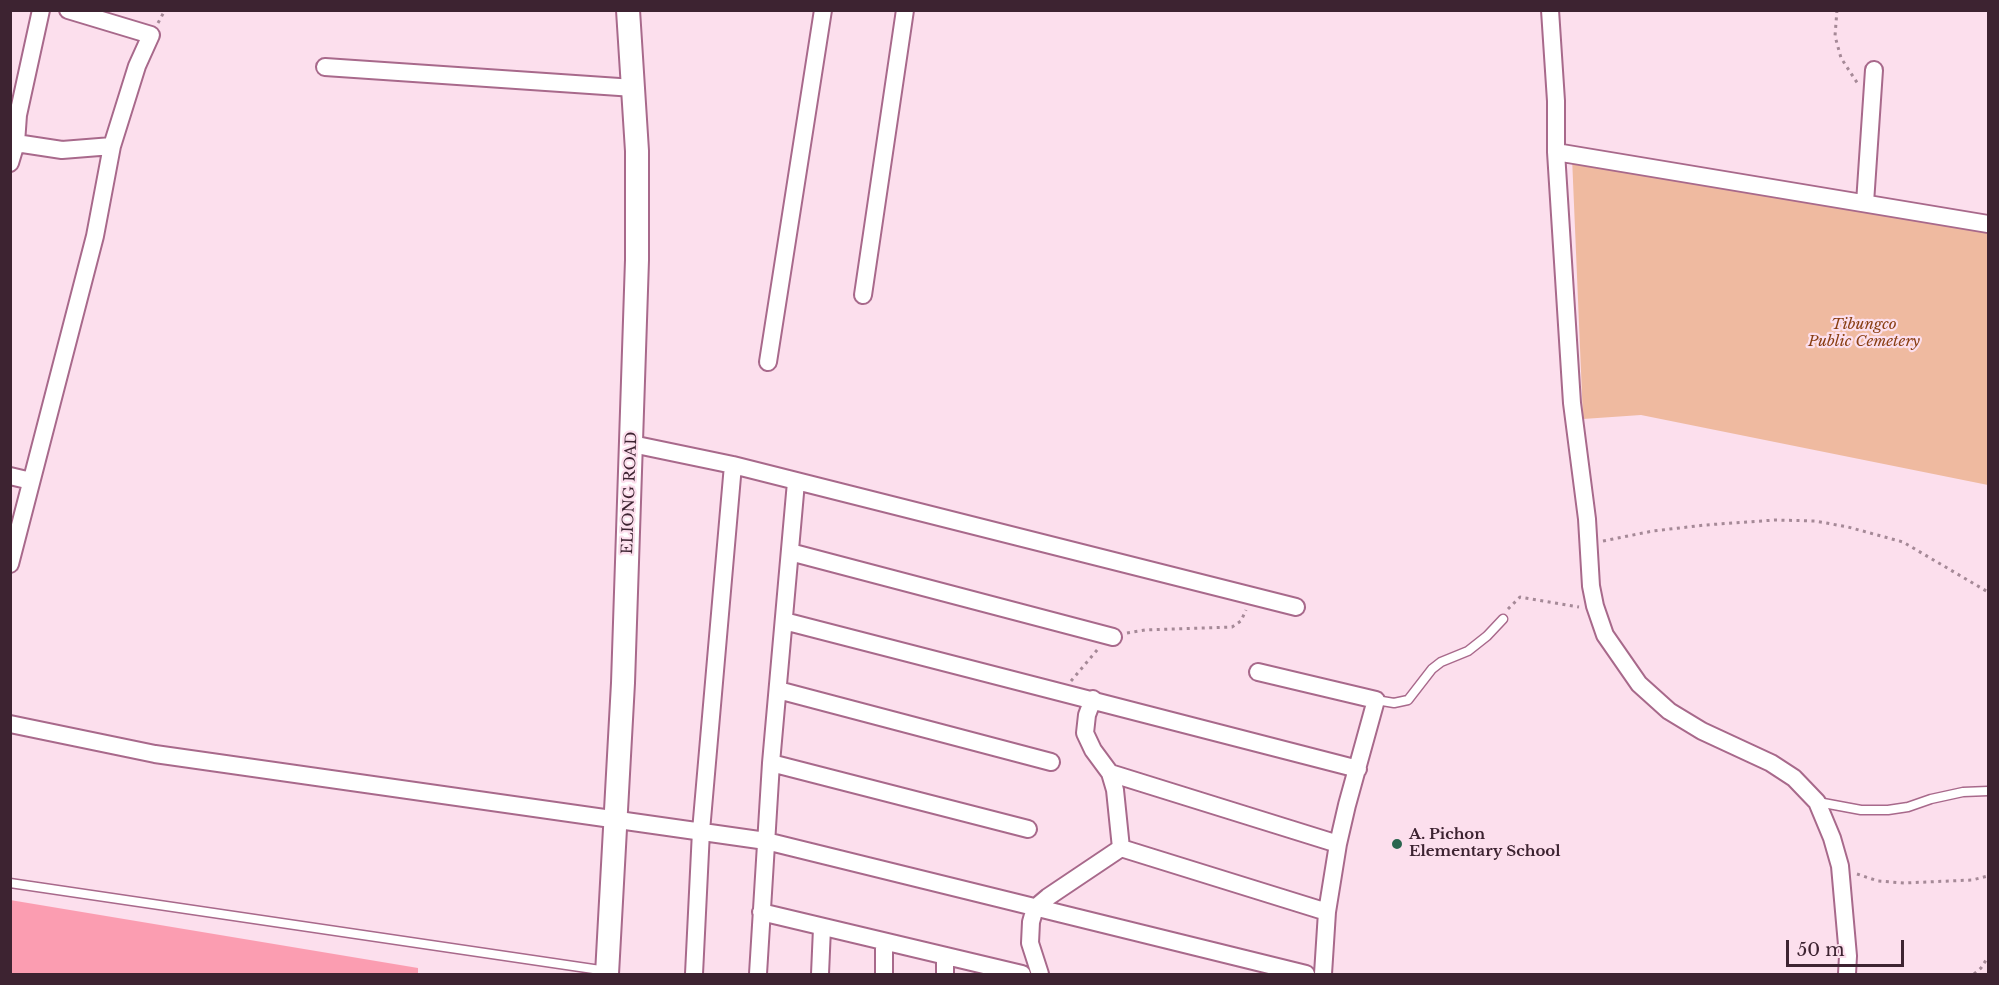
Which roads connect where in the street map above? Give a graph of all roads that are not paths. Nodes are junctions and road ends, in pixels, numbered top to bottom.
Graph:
1 (41, 10) edge
2 (68, 10) edge
3 (628, 10) edge
4 (823, 10) edge
5 (905, 10) edge
6 (1550, 10) edge
7 (325, 67) dead end
8 (1874, 70) dead end
9 (634, 88) junction
10 (16, 143) junction
11 (112, 146) junction
12 (1556, 152) junction
13 (10, 163) edge
14 (1865, 203) junction
15 (1989, 224) edge
16 (863, 295) dead end
17 (768, 362) dead end
18 (632, 444) junction
19 (733, 465) junction
20 (10, 476) edge
21 (31, 481) junction
22 (796, 482) junction
23 (790, 552) junction
24 (10, 564) edge
25 (1296, 607) dead end
26 (1503, 619) road end
27 (784, 621) junction
28 (1113, 637) road end
29 (1258, 672) dead end
30 (778, 690) junction
31 (1093, 699) junction
32 (1377, 700) junction
33 (10, 724) edge
34 (1051, 762) dead end
35 (771, 763) junction
36 (1358, 768) junction
37 (1110, 773) junction
38 (1989, 791) edge
39 (1817, 802) junction
40 (617, 820) junction
41 (1028, 829) dead end
42 (701, 831) junction
43 (766, 841) junction
44 (1338, 844) junction
45 (1121, 848) junction
46 (10, 883) edge
47 (1035, 908) junction
48 (761, 912) junction
49 (1327, 912) junction
50 (822, 928) junction
51 (884, 942) junction
52 (945, 956) junction
53 (607, 973) edge
54 (1016, 974) edge
55 (694, 975) edge
56 (758, 975) edge
57 (820, 975) edge
58 (884, 975) edge
59 (945, 975) edge
60 (1040, 975) edge
61 (1306, 975) edge
62 (1323, 975) edge
63 (1847, 975) edge

1 - 10 street
2 - 11 street
3 - 9 main road, ELIONG ROAD
4 - 17 street
5 - 16 street
6 - 12 street
7 - 9 street
8 - 14 street
9 - 18 main road, ELIONG ROAD
10 - 11 street
10 - 13 street
11 - 21 street
12 - 14 street
12 - 39 street
14 - 15 street
18 - 19 street
18 - 40 main road, ELIONG ROAD
19 - 22 street
19 - 42 street
20 - 21 street
21 - 24 street
22 - 23 street
22 - 25 street
23 - 27 street
23 - 28 street
26 - 32 lane
27 - 30 street
27 - 31 street
29 - 32 street
30 - 34 street
30 - 35 street
31 - 36 street
31 - 37 street
32 - 36 street
33 - 40 street
35 - 41 street
35 - 43 street
36 - 44 street
37 - 44 street
37 - 45 street
38 - 39 lane
39 - 63 street
40 - 42 street
40 - 53 main road, ELIONG ROAD
42 - 43 street
42 - 55 street
43 - 47 street
43 - 48 street
44 - 49 street
45 - 47 street
45 - 49 street
46 - 53 lane
47 - 60 street
47 - 61 street
48 - 50 street
48 - 56 street
49 - 62 street
50 - 51 street
50 - 57 street
51 - 52 street
51 - 58 street
52 - 54 street
52 - 59 street

